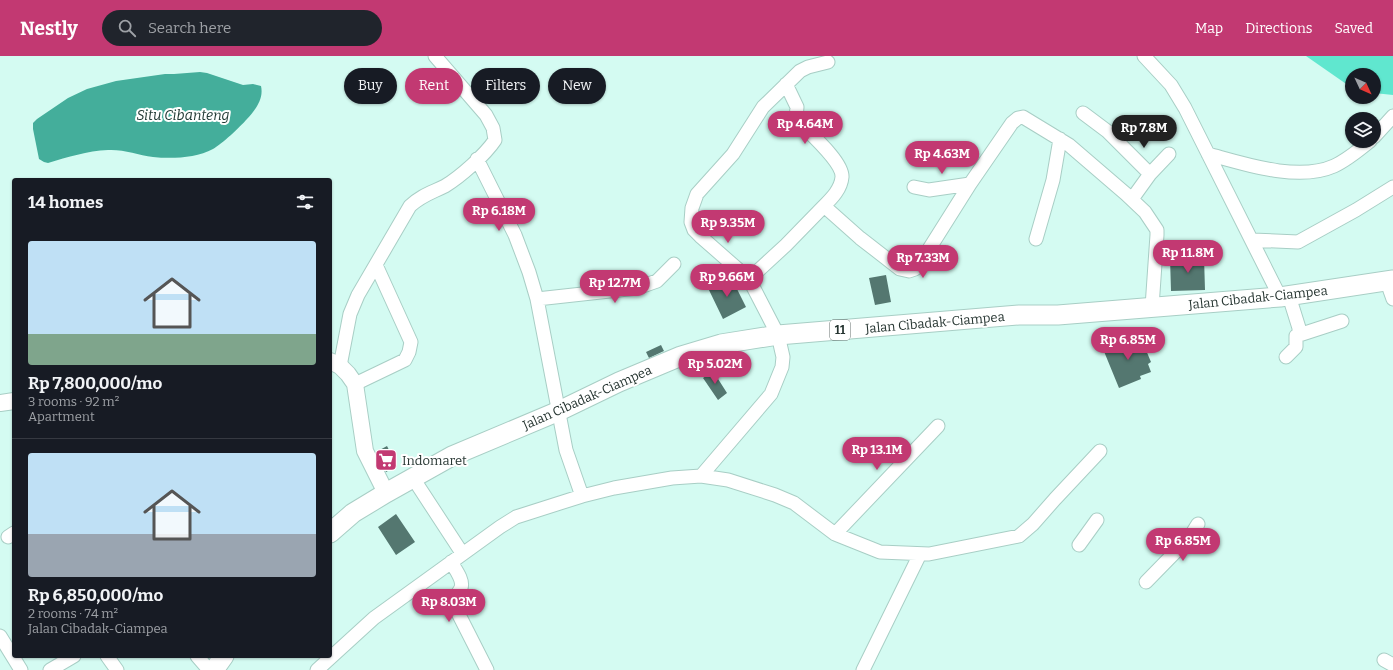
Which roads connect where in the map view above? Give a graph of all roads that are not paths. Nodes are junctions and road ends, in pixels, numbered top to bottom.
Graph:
1 (435, 56) edge
2 (1144, 56) edge
3 (828, 62) dead end
4 (786, 84) junction
5 (1083, 113) dead end
6 (1393, 116) edge
7 (1381, 129) edge
8 (1060, 139) junction
9 (1360, 148) edge
10 (1169, 154) dead end
11 (1208, 154) junction
12 (477, 159) junction
13 (1150, 174) junction
14 (970, 184) junction
15 (1393, 186) edge
16 (914, 187) dead end
17 (1132, 200) junction
18 (824, 206) junction
19 (1036, 239) dead end
20 (1252, 240) junction
21 (674, 264) dead end
22 (376, 265) junction
23 (749, 279) junction
24 (1391, 287) edge
25 (1284, 297) junction
26 (537, 299) junction
27 (1152, 307) junction
28 (1342, 322) dead end
29 (778, 335) junction
30 (1299, 335) junction
31 (1286, 357) dead end
32 (335, 364) edge
33 (355, 384) junction
34 (12, 401) edge
35 (0, 403) edge
36 (559, 411) junction
37 (938, 426) dead end
38 (1100, 451) dead end
39 (701, 476) junction
40 (413, 478) junction
41 (386, 493) junction
42 (582, 496) junction
43 (1097, 520) dead end
44 (1198, 524) dead end
45 (332, 531) edge
46 (835, 534) junction
47 (1079, 545) dead end
48 (462, 553) junction
49 (920, 554) junction
50 (451, 562) junction
51 (1146, 582) dead end
52 (0, 636) edge
53 (12, 655) edge
54 (332, 656) edge
55 (14, 658) edge
56 (71, 658) edge
57 (108, 658) edge
58 (199, 658) edge
59 (223, 658) edge
60 (330, 658) edge
61 (21, 670) edge
62 (50, 670) edge
63 (117, 670) edge
64 (209, 670) edge
65 (214, 670) edge
66 (317, 670) edge
67 (487, 670) edge
68 (863, 670) edge

1 - 12 street
2 - 11 street
3 - 4 street
4 - 18 street
4 - 23 street
5 - 13 street
6 - 7 street
8 - 14 street
8 - 17 street
8 - 19 street
9 - 11 street
10 - 13 street
11 - 20 street
12 - 22 street
12 - 26 street
13 - 17 street
14 - 16 street
14 - 18 street
15 - 20 street
17 - 27 street
18 - 23 street
20 - 25 street
21 - 26 street
22 - 32 street
22 - 33 street
23 - 29 street
24 - 25 highway, Jalan Cibadak-Ciampea / 11
25 - 27 highway, Jalan Cibadak-Ciampea / 11
25 - 30 street
26 - 36 street
27 - 29 highway, Jalan Cibadak-Ciampea / 11
28 - 30 street
29 - 36 highway, Jalan Cibadak-Ciampea / 11
29 - 39 street
30 - 31 street
32 - 33 main road
33 - 41 main road
34 - 35 main road
36 - 40 highway, Jalan Cibadak-Ciampea / 11
36 - 42 street
37 - 46 street
38 - 49 street
39 - 42 street
39 - 46 street
40 - 41 highway, Jalan Cibadak-Ciampea / 11
40 - 48 street
41 - 45 highway, Jalan Cibadak-Ciampea / 11
42 - 48 street
43 - 47 street
44 - 51 street
46 - 49 street
48 - 50 street
49 - 68 street
50 - 54 street
50 - 67 street
52 - 53 street
55 - 61 street
56 - 62 street
57 - 63 street
58 - 64 street
59 - 65 highway
60 - 66 street

